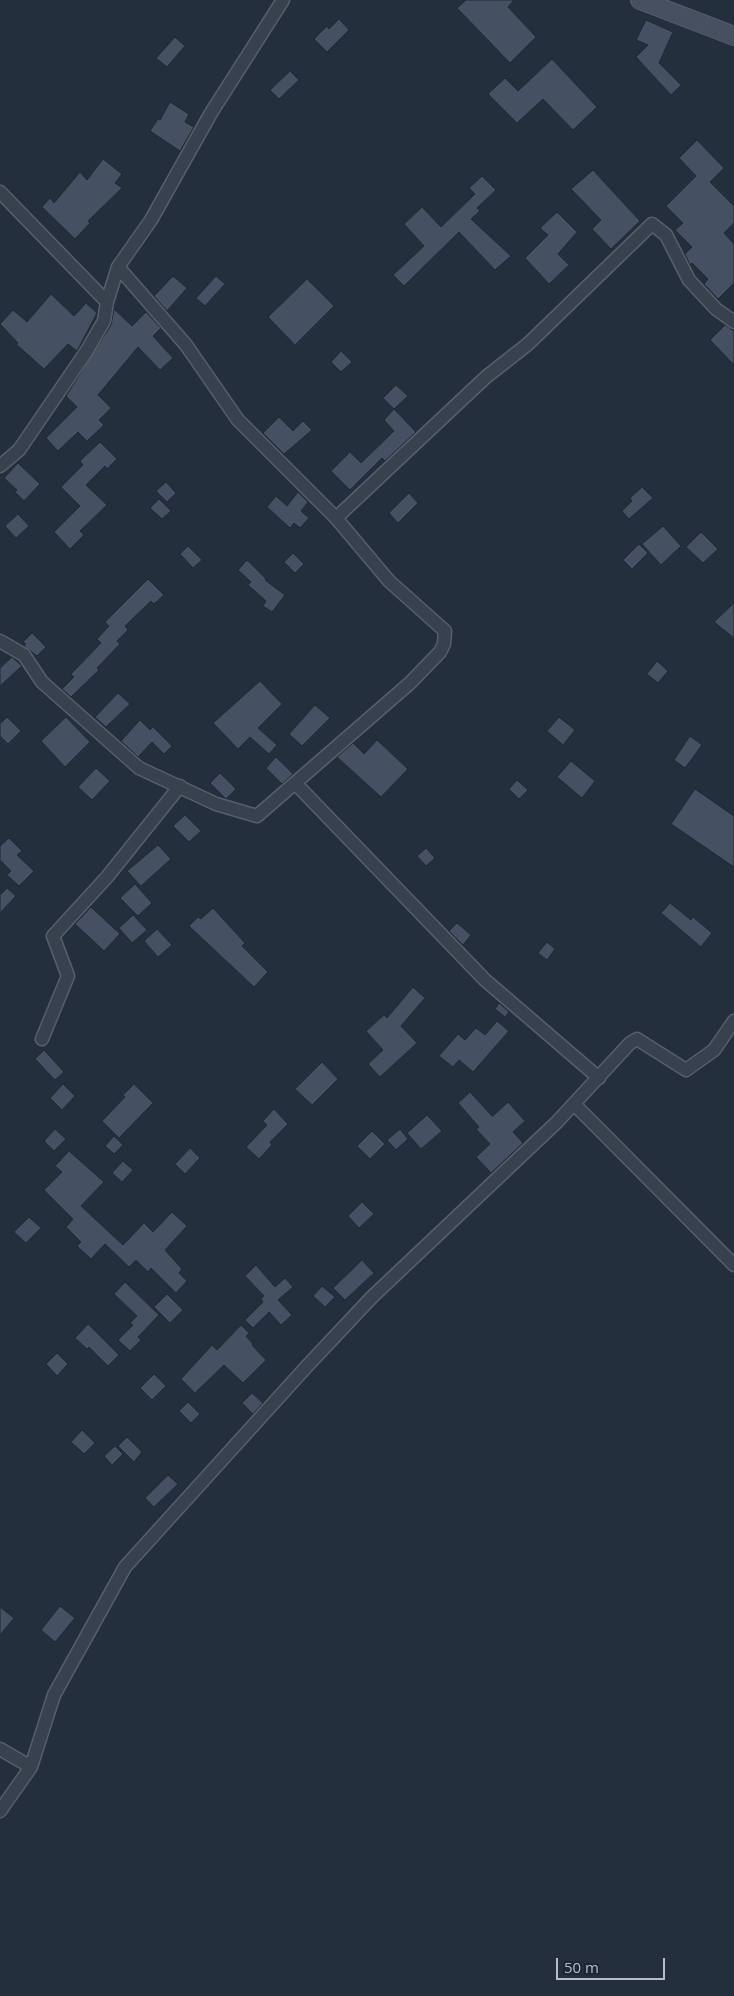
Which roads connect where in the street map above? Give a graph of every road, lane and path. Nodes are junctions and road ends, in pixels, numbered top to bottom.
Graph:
1 (283, 0) edge
2 (640, 0) edge
3 (734, 36) edge
4 (0, 192) edge
5 (118, 267) junction
6 (107, 302) junction
7 (734, 322) edge
8 (0, 466) edge
9 (336, 518) junction
10 (0, 641) edge
11 (295, 783) junction
12 (180, 786) junction
13 (734, 1021) edge
14 (42, 1038) dead end
15 (599, 1078) junction
16 (574, 1104) junction
17 (734, 1266) edge
18 (0, 1749) edge
19 (31, 1767) junction
20 (0, 1812) edge

1 - 5 street
2 - 3 main road
4 - 6 street
5 - 6 street
5 - 9 street
6 - 8 street
7 - 9 street
9 - 11 street
10 - 12 street
11 - 12 street
11 - 15 street
12 - 14 street
13 - 15 street
15 - 16 street
16 - 17 street
16 - 19 street
18 - 19 street
19 - 20 street

